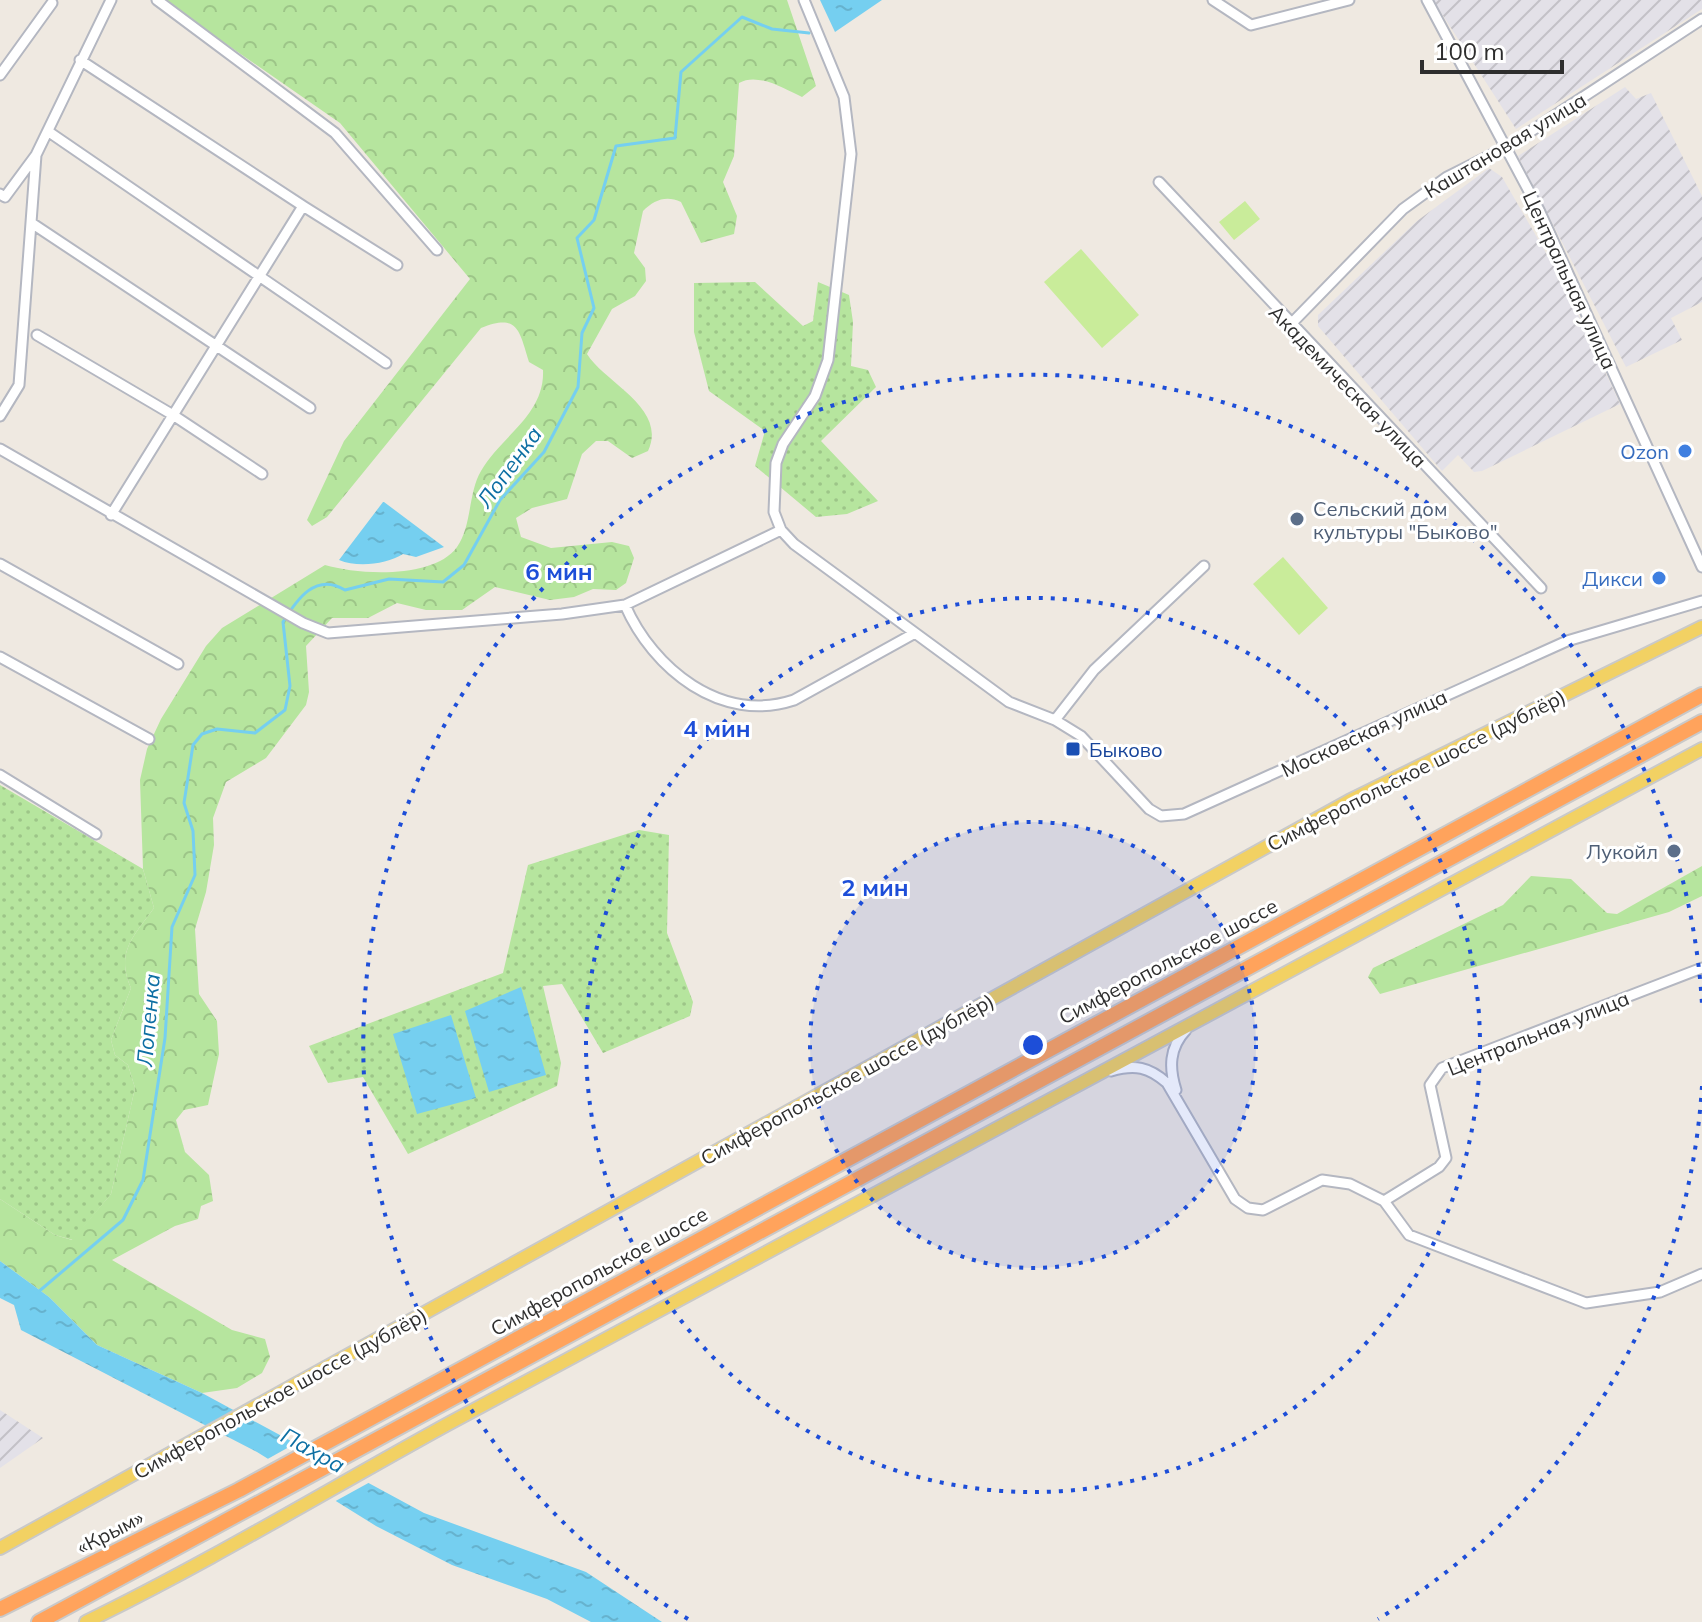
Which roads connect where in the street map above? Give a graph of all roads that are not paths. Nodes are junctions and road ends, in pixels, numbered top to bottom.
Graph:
1 (111, 0) edge
2 (157, 0) edge
3 (804, 0) edge
4 (1213, 0) edge
5 (1349, 0) edge
6 (1427, 0) edge
7 (52, 3) dead end
8 (1702, 19) edge
9 (80, 60) junction
10 (0, 75) edge
11 (49, 132) junction
12 (1507, 147) junction
13 (36, 155) junction
14 (1159, 182) dead end
15 (2, 199) edge
16 (303, 206) junction
17 (33, 224) junction
18 (437, 250) dead end
19 (397, 265) dead end
20 (259, 276) junction
21 (1290, 325) junction
22 (37, 335) dead end
23 (217, 344) junction
24 (386, 363) dead end
25 (310, 408) dead end
26 (173, 415) junction
27 (0, 416) edge
28 (0, 449) edge
29 (262, 474) dead end
30 (111, 515) junction
31 (781, 530) junction
32 (0, 564) edge
33 (1204, 566) dead end
34 (1702, 567) edge
35 (1541, 588) dead end
36 (1702, 601) edge
37 (625, 605) junction
38 (1702, 627) edge
39 (915, 633) junction
40 (0, 657) edge
41 (178, 664) dead end
42 (1702, 695) edge
43 (1055, 720) junction
44 (1702, 722) edge
45 (149, 739) dead end
46 (1702, 749) edge
47 (0, 775) edge
48 (96, 834) dead end
49 (1702, 968) edge
50 (1197, 1018) junction
51 (1096, 1075) junction
52 (1180, 1101) junction
53 (1384, 1201) junction
54 (1702, 1274) edge
55 (239, 1490) joint
56 (0, 1548) edge
57 (0, 1609) edge
58 (39, 1622) edge
59 (86, 1622) edge

1 - 9 street
2 - 18 street
3 - 31 street
4 - 5 street
6 - 12 street, Центральная улица
7 - 10 street
8 - 12 street, Каштановая улица
9 - 11 street
9 - 16 street
11 - 13 street
11 - 20 street
12 - 21 street, Каштановая улица
12 - 34 street, Центральная улица
13 - 15 street
13 - 17 street
14 - 21 street, Академическая улица
16 - 19 street
16 - 20 street
17 - 23 street
17 - 27 street
20 - 23 street
20 - 24 street
21 - 35 street, Академическая улица
22 - 26 street
23 - 25 street
23 - 26 street
26 - 29 street
26 - 30 street
28 - 30 street
30 - 37 street
31 - 37 street
31 - 39 street, Московская улица
32 - 41 street
33 - 43 street
36 - 43 street, Московская улица
37 - 39 street
38 - 56 main road, Симферопольское шоссе (дублёр)
39 - 43 street, Московская улица
40 - 45 street
42 - 55 highway, Симферопольское шоссе
44 - 58 highway, Симферопольское шоссе
46 - 50 main road
47 - 48 street
49 - 53 street, Центральная улица
50 - 51 main road
50 - 52 street
51 - 52 street
51 - 59 main road
52 - 53 street
53 - 54 street
55 - 57 highway, «Крым»

